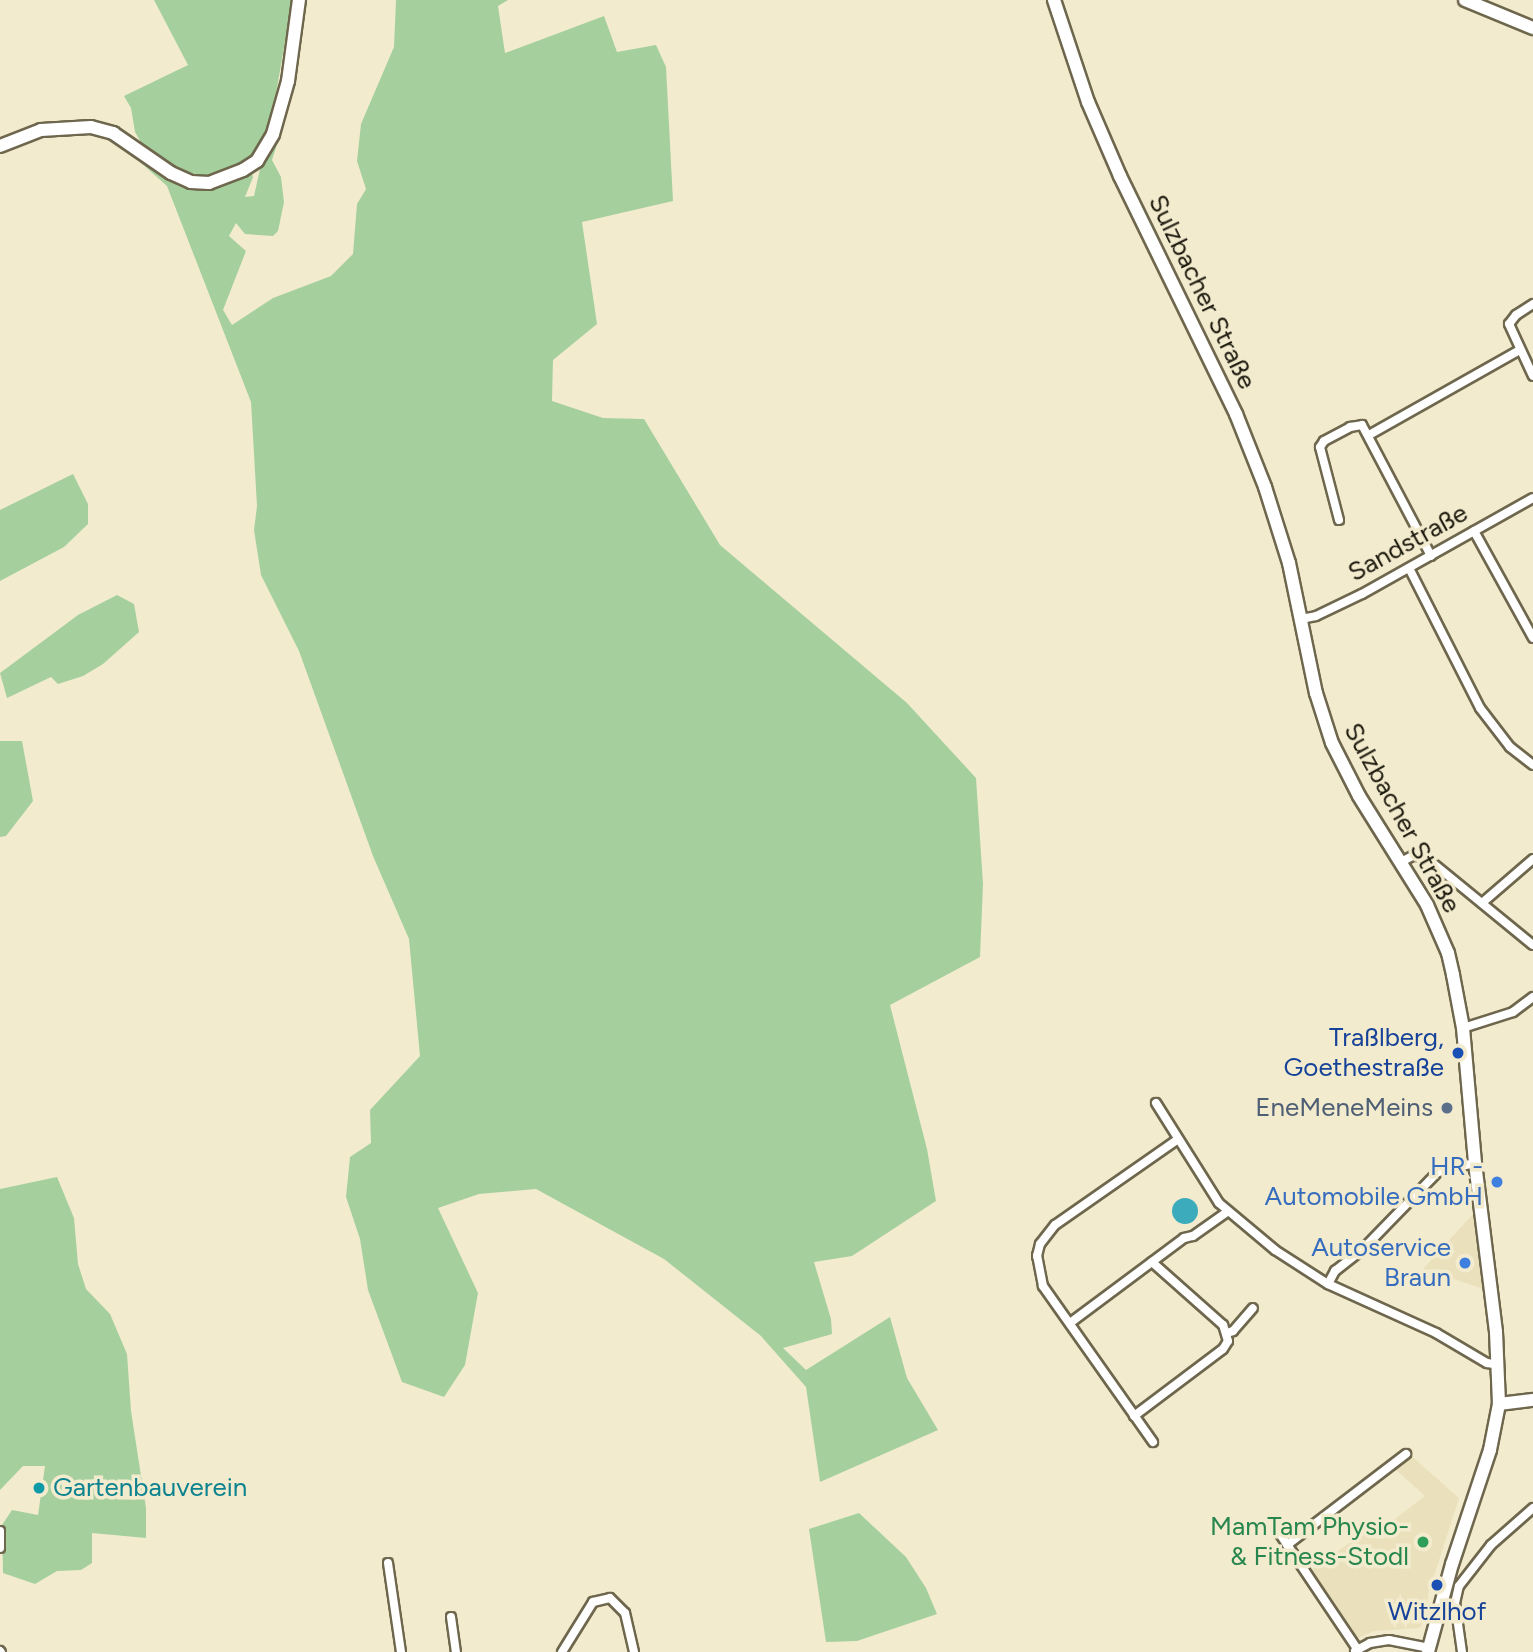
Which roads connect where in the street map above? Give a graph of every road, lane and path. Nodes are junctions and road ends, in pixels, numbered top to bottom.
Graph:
1 (299, 0) edge
2 (1054, 0) edge
3 (1465, 0) edge
4 (1533, 28) edge
5 (0, 146) edge
6 (1533, 304) edge
7 (1520, 350) junction
8 (1533, 376) edge
9 (1369, 435) junction
10 (1533, 498) edge
11 (1339, 520) dead end
12 (1474, 531) junction
13 (1431, 556) junction
14 (1409, 568) junction
15 (1301, 619) junction
16 (1533, 638) edge
17 (1533, 765) edge
18 (1533, 859) edge
19 (1401, 862) junction
20 (1482, 903) junction
21 (1533, 944) edge
22 (1533, 997) edge
23 (1463, 1028) junction
24 (1156, 1103) dead end
25 (1177, 1140) junction
26 (1475, 1163) junction
27 (1227, 1212) junction
28 (1152, 1262) junction
29 (1328, 1284) junction
30 (1253, 1308) dead end
31 (1070, 1323) junction
32 (1227, 1333) junction
33 (1499, 1365) junction
34 (1533, 1400) edge
35 (1499, 1404) junction
36 (1135, 1416) junction
37 (1153, 1442) dead end
38 (1406, 1454) dead end
39 (1533, 1508) edge
40 (0, 1531) edge
41 (1280, 1534) dead end
42 (1287, 1545) junction
43 (0, 1548) edge
44 (388, 1563) dead end
45 (451, 1617) dead end
46 (1356, 1651) edge
47 (1433, 1651) edge
48 (401, 1652) edge
49 (456, 1652) edge
50 (562, 1652) edge
51 (634, 1652) edge
52 (1462, 1652) edge

1 - 5 main road
2 - 15 main road, Sulzbacher Straße
3 - 4 main road
6 - 7 street
7 - 8 street
7 - 9 street
9 - 11 street
9 - 13 street
10 - 12 street, Sandstraße
12 - 13 street, Sandstraße
12 - 16 street
13 - 14 street, Sandstraße
14 - 15 street, Sandstraße
14 - 17 street
15 - 19 main road, Sulzbacher Straße
18 - 20 street
19 - 20 street
19 - 23 main road, Sulzbacher Straße
20 - 21 street
22 - 23 street
23 - 26 main road, Sulzbacher Straße
24 - 25 street
25 - 27 street
25 - 31 street
26 - 29 street
26 - 33 main road, Sulzbacher Straße
27 - 28 street
27 - 29 street
28 - 31 street
28 - 32 street
29 - 33 street
30 - 32 street
31 - 36 street
32 - 36 street
33 - 35 main road, Sulzbacher Straße
34 - 35 main road
35 - 47 main road, Sulzbacher Straße
36 - 37 street
38 - 42 street
39 - 52 street
40 - 43 street
41 - 42 street
42 - 46 street
44 - 48 street
45 - 49 street
46 - 47 street
50 - 51 street

